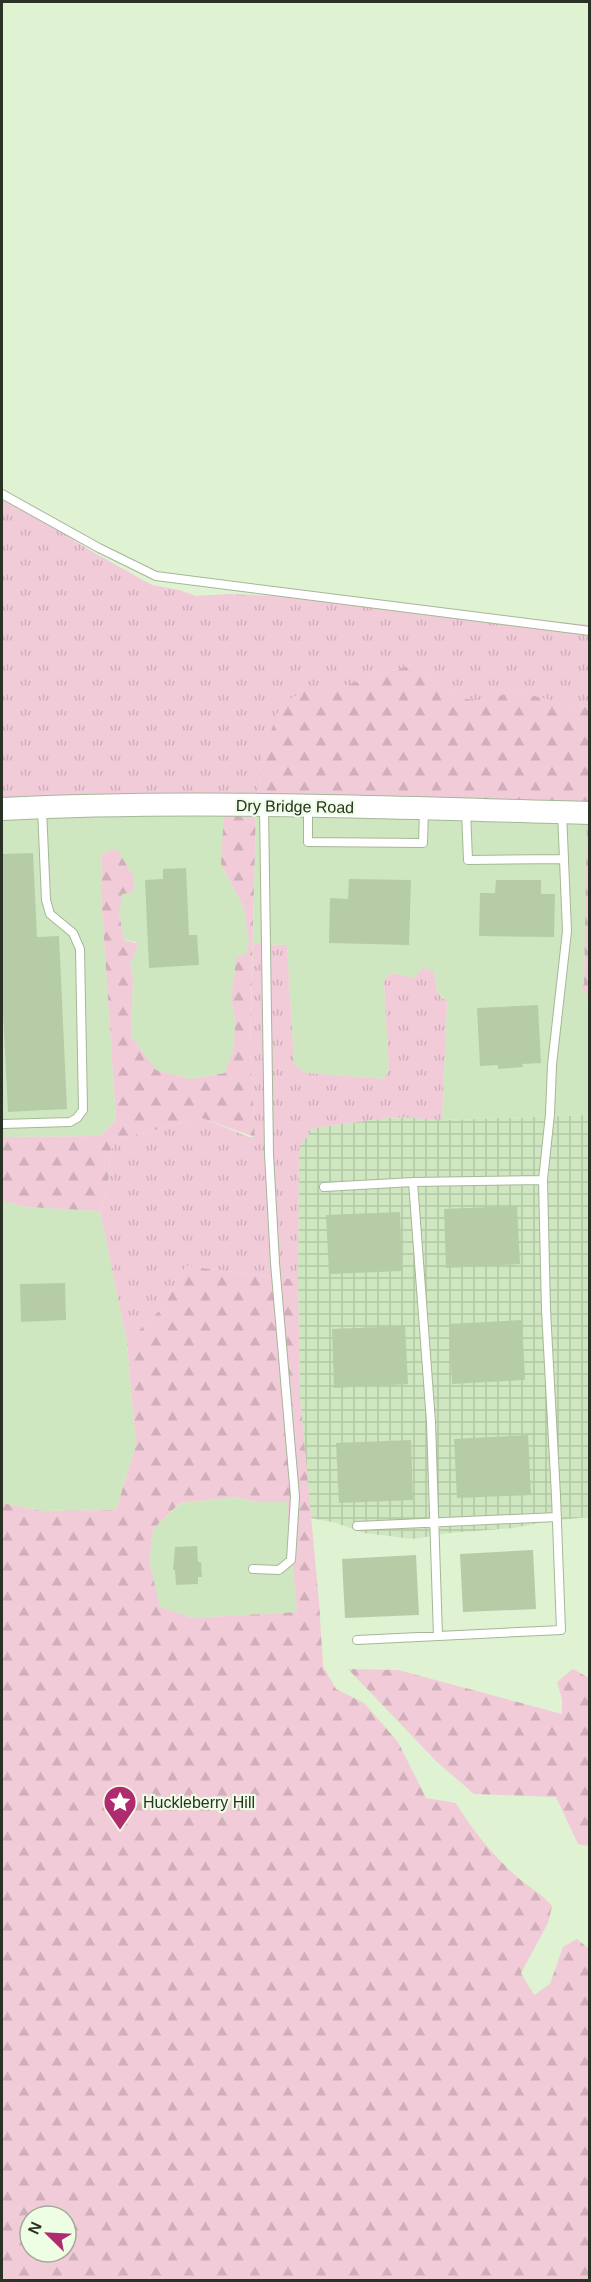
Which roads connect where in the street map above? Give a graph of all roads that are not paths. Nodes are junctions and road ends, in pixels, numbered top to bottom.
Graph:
1 (2, 494) edge
2 (590, 631) edge
3 (264, 805) junction
4 (308, 806) junction
5 (42, 807) junction
6 (424, 808) junction
7 (2, 809) edge
8 (466, 810) junction
9 (562, 812) junction
10 (590, 813) edge
11 (563, 859) junction
12 (2, 1124) edge
13 (543, 1180) junction
14 (413, 1182) junction
15 (324, 1187) dead end
16 (557, 1517) junction
17 (434, 1522) junction
18 (357, 1526) dead end
19 (253, 1569) dead end
20 (438, 1636) junction
21 (357, 1640) dead end

1 - 2 lane
3 - 4 street, Dry Bridge Road
3 - 5 street, Dry Bridge Road
3 - 19 lane
4 - 6 street, Dry Bridge Road
4 - 6 lane
5 - 7 street, Dry Bridge Road
5 - 12 lane
6 - 8 street, Dry Bridge Road
8 - 9 street, Dry Bridge Road
8 - 11 lane
9 - 10 street, Dry Bridge Road
9 - 11 lane
11 - 13 lane
13 - 14 lane
13 - 16 lane
14 - 15 lane
14 - 17 lane
16 - 17 lane
16 - 20 lane
17 - 18 lane
17 - 20 lane
20 - 21 lane

